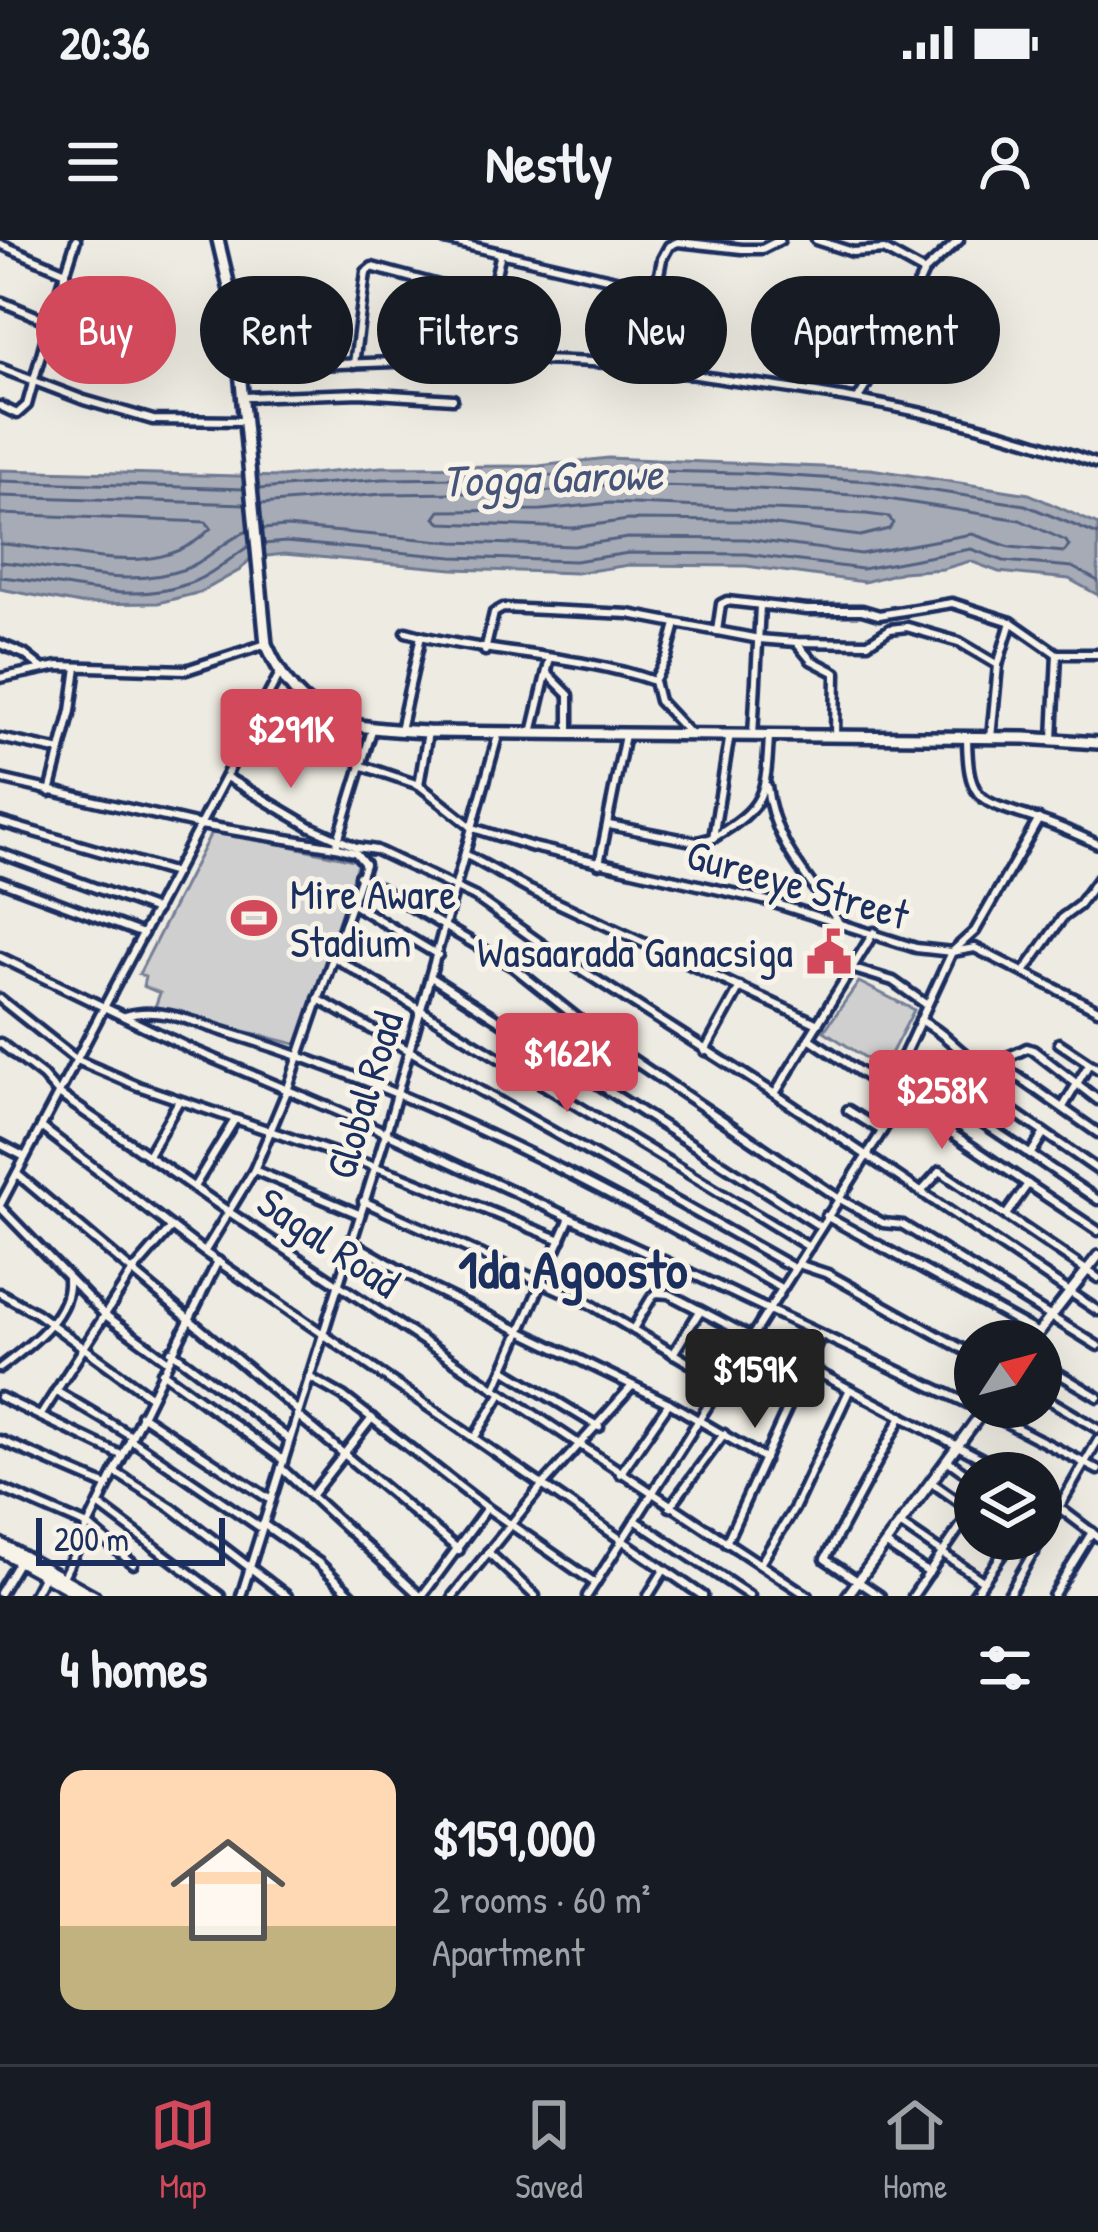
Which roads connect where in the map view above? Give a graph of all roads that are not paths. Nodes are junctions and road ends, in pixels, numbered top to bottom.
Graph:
1 (76, 240) edge
2 (218, 240) edge
3 (446, 240) edge
4 (780, 240) edge
5 (816, 240) edge
6 (958, 240) edge
7 (0, 244) edge
8 (500, 253) junction
9 (66, 272) junction
10 (925, 272) junction
11 (65, 276) edge
12 (228, 276) edge
13 (405, 276) edge
14 (495, 276) edge
15 (598, 276) edge
16 (659, 276) edge
17 (0, 302) edge
18 (36, 316) edge
19 (377, 363) edge
20 (354, 364) joint
21 (0, 368) edge
22 (36, 370) edge
23 (727, 379) edge
24 (33, 380) junction
25 (242, 384) edge
26 (859, 397) junction
27 (243, 398) junction
28 (453, 399) dead end
29 (0, 406) edge
30 (245, 421) junction
31 (1098, 464) edge
32 (760, 606) junction
33 (1011, 622) junction
34 (676, 623) junction
35 (717, 631) junction
36 (406, 632) dead end
37 (421, 636) junction
38 (759, 640) junction
39 (796, 642) junction
40 (0, 644) edge
41 (266, 644) junction
42 (485, 651) junction
43 (1057, 654) junction
44 (1098, 654) edge
45 (550, 658) junction
46 (998, 665) junction
47 (77, 666) junction
48 (42, 668) junction
49 (280, 673) junction
50 (547, 673) junction
51 (0, 678) edge
52 (655, 681) junction
53 (371, 730) junction
54 (400, 730) junction
55 (428, 732) junction
56 (499, 732) junction
57 (532, 733) junction
58 (569, 734) junction
59 (730, 734) junction
60 (625, 735) junction
61 (690, 736) junction
62 (753, 736) junction
63 (769, 736) junction
64 (835, 736) junction
65 (967, 738) junction
66 (992, 738) junction
67 (0, 739) edge
68 (1054, 739) junction
69 (1098, 743) edge
70 (61, 751) junction
71 (360, 765) junction
72 (226, 777) junction
73 (0, 779) edge
74 (419, 785) junction
75 (767, 786) junction
76 (50, 792) junction
77 (1039, 819) junction
78 (0, 822) edge
79 (200, 825) junction
80 (609, 825) junction
81 (473, 828) junction
82 (713, 838) junction
83 (337, 843) junction
84 (1098, 844) edge
85 (0, 853) edge
86 (466, 854) junction
87 (599, 864) junction
88 (175, 873) junction
89 (359, 877) junction
90 (1098, 879) edge
91 (0, 880) edge
92 (457, 887) junction
93 (351, 902) junction
94 (156, 910) junction
95 (839, 923) junction
96 (446, 928) junction
97 (874, 932) junction
98 (143, 934) junction
99 (952, 952) junction
100 (438, 955) junction
101 (332, 956) junction
102 (0, 957) edge
103 (854, 969) junction
104 (1024, 972) junction
105 (431, 977) junction
106 (740, 987) junction
107 (0, 999) edge
108 (318, 999) junction
109 (927, 1005) junction
110 (105, 1006) junction
111 (422, 1009) junction
112 (1098, 1009) edge
113 (125, 1016) junction
114 (920, 1020) junction
115 (818, 1024) junction
116 (809, 1038) junction
117 (0, 1043) edge
118 (1059, 1043) dead end
119 (611, 1045) junction
120 (409, 1049) junction
121 (704, 1051) junction
122 (299, 1056) junction
123 (973, 1059) junction
124 (76, 1060) junction
125 (998, 1063) junction
126 (1089, 1064) junction
127 (900, 1067) junction
128 (1098, 1069) edge
129 (592, 1076) junction
130 (1076, 1084) junction
131 (888, 1090) junction
132 (286, 1091) junction
133 (58, 1094) junction
134 (775, 1094) junction
135 (397, 1095) junction
136 (902, 1100) junction
137 (1098, 1100) edge
138 (179, 1101) junction
139 (1062, 1108) junction
140 (848, 1110) dead end
141 (234, 1121) junction
142 (41, 1127) junction
143 (882, 1131) junction
144 (386, 1132) junction
145 (268, 1133) junction
146 (1043, 1133) junction
147 (1098, 1133) edge
148 (0, 1144) edge
149 (148, 1155) junction
150 (1030, 1155) junction
151 (867, 1156) junction
152 (26, 1157) junction
153 (374, 1167) junction
154 (1098, 1169) edge
155 (254, 1170) junction
156 (16, 1174) junction
157 (1028, 1184) junction
158 (194, 1186) junction
159 (922, 1192) junction
160 (838, 1198) junction
161 (1098, 1200) edge
162 (362, 1202) junction
163 (0, 1206) edge
164 (229, 1212) junction
165 (359, 1214) junction
166 (1006, 1214) junction
167 (826, 1216) junction
168 (569, 1220) junction
169 (172, 1226) junction
170 (821, 1227) junction
171 (1098, 1231) edge
172 (350, 1240) junction
173 (561, 1240) junction
174 (809, 1247) junction
175 (204, 1252) junction
176 (1098, 1256) edge
177 (218, 1261) junction
178 (796, 1266) junction
179 (1086, 1270) junction
180 (131, 1274) junction
181 (67, 1276) junction
182 (1098, 1278) edge
183 (543, 1281) junction
184 (338, 1283) junction
185 (782, 1288) junction
186 (0, 1293) edge
187 (1070, 1293) junction
188 (700, 1310) junction
189 (768, 1310) junction
190 (1098, 1311) edge
191 (104, 1314) junction
192 (1050, 1316) junction
193 (187, 1320) junction
194 (1006, 1320) edge
195 (1047, 1320) edge
196 (50, 1323) junction
197 (633, 1329) junction
198 (522, 1332) junction
199 (322, 1334) junction
200 (821, 1335) junction
201 (752, 1338) junction
202 (954, 1344) edge
203 (82, 1346) junction
204 (1098, 1346) edge
205 (674, 1354) junction
206 (170, 1356) junction
207 (0, 1368) edge
208 (807, 1368) junction
209 (505, 1370) junction
210 (161, 1372) junction
211 (1062, 1376) edge
212 (309, 1377) junction
213 (722, 1383) junction
214 (631, 1387) junction
215 (56, 1391) junction
216 (498, 1391) junction
217 (849, 1391) junction
218 (954, 1395) edge
219 (150, 1396) junction
220 (0, 1397) edge
221 (1098, 1397) edge
222 (669, 1403) junction
223 (1062, 1408) edge
224 (298, 1413) junction
225 (41, 1415) junction
226 (141, 1415) junction
227 (902, 1416) junction
228 (373, 1418) junction
229 (698, 1420) junction
230 (599, 1427) junction
231 (971, 1428) edge
232 (1019, 1428) edge
233 (1098, 1429) edge
234 (724, 1434) junction
235 (130, 1437) junction
236 (475, 1437) junction
237 (290, 1439) junction
238 (0, 1440) edge
239 (1098, 1440) edge
240 (959, 1444) junction
241 (581, 1446) junction
242 (971, 1452) edge
243 (122, 1455) junction
244 (344, 1455) junction
245 (765, 1459) junction
246 (947, 1460) junction
247 (282, 1464) junction
248 (954, 1465) edge
249 (1086, 1465) junction
250 (1098, 1470) edge
251 (115, 1472) junction
252 (620, 1474) junction
253 (932, 1482) junction
254 (109, 1486) junction
255 (541, 1487) junction
256 (0, 1488) edge
257 (650, 1494) junction
258 (311, 1496) junction
259 (954, 1497) edge
260 (271, 1499) junction
261 (100, 1506) junction
262 (1062, 1506) edge
263 (670, 1507) junction
264 (488, 1508) junction
265 (1062, 1510) edge
266 (635, 1520) junction
267 (512, 1523) junction
268 (900, 1524) junction
269 (90, 1527) junction
270 (263, 1527) junction
271 (1095, 1535) edge
272 (954, 1537) edge
273 (622, 1543) junction
274 (726, 1544) junction
275 (885, 1544) junction
276 (0, 1547) edge
277 (459, 1550) junction
278 (488, 1552) junction
279 (941, 1554) junction
280 (998, 1560) edge
281 (1030, 1560) edge
282 (19, 1561) junction
283 (134, 1564) dead end
284 (760, 1564) junction
285 (251, 1566) junction
286 (664, 1570) junction
287 (928, 1573) junction
288 (44, 1575) junction
289 (61, 1581) junction
290 (858, 1581) junction
291 (983, 1581) junction
292 (595, 1583) junction
293 (0, 1595) edge
294 (33, 1596) edge
295 (81, 1596) edge
296 (95, 1596) edge
297 (220, 1596) edge
298 (242, 1596) edge
299 (287, 1596) edge
300 (353, 1596) edge
301 (421, 1596) edge
302 (453, 1596) edge
303 (535, 1596) edge
304 (587, 1596) edge
305 (649, 1596) edge
306 (704, 1596) edge
307 (750, 1596) edge
308 (808, 1596) edge
309 (847, 1596) edge
310 (880, 1596) edge
311 (914, 1596) edge
312 (973, 1596) edge
313 (1008, 1596) edge
314 (1054, 1596) edge

1 - 9 street
2 - 12 main road
3 - 8 street
4 - 16 street
5 - 10 street
6 - 10 street
7 - 9 street
8 - 14 street
8 - 15 street
9 - 11 street
10 - 26 street
13 - 20 street
17 - 18 street
19 - 20 street
21 - 24 street
22 - 24 street
23 - 26 street
24 - 29 street
24 - 30 street
25 - 27 main road
26 - 31 street
27 - 28 street
27 - 30 main road
30 - 41 main road
32 - 33 street
32 - 35 street
32 - 38 street
33 - 43 street
33 - 46 street
34 - 35 street
34 - 42 street
34 - 52 street
35 - 38 street
36 - 37 street
37 - 42 street
37 - 54 street
38 - 39 street
38 - 62 street
39 - 46 street
39 - 64 street
40 - 48 street
41 - 47 street
41 - 49 main road
42 - 45 street
43 - 44 street
43 - 68 street
45 - 50 street
45 - 52 street
46 - 66 street
47 - 48 street
47 - 70 street
48 - 51 street
49 - 53 main road
49 - 72 street
50 - 57 street
50 - 58 street
52 - 61 street
53 - 54 main road
53 - 71 street
54 - 55 main road
55 - 56 main road
55 - 74 street
56 - 57 main road
56 - 81 street, Global Road
57 - 58 main road
58 - 60 main road
59 - 61 main road
59 - 62 main road
59 - 82 street
60 - 61 main road
60 - 80 street
62 - 63 main road
63 - 64 main road
63 - 75 street
64 - 65 main road
65 - 66 main road
65 - 77 street
66 - 68 main road
67 - 70 street
68 - 69 main road
70 - 76 street
71 - 74 street
71 - 83 street
72 - 79 street
72 - 83 street
73 - 76 street
74 - 81 street
75 - 82 street
75 - 95 street
76 - 79 street
77 - 84 street
77 - 99 street
78 - 88 street
79 - 83 street
79 - 88 street
80 - 82 street
80 - 87 street
81 - 86 street, Global Road
81 - 87 street, Gureeye Street
83 - 89 street
83 - 92 street
85 - 94 street
86 - 92 street, Global Road
86 - 106 street
87 - 95 street, Gureeye Street
88 - 94 street
89 - 93 street
89 - 96 street
90 - 104 street
91 - 98 street
92 - 96 street, Global Road
92 - 121 street
93 - 100 street
93 - 101 street
94 - 98 street
95 - 97 street, Gureeye Street
96 - 100 street, Global Road
96 - 119 street
97 - 99 street, Gureeye Street
97 - 103 street
98 - 110 street
99 - 104 street, Gureeye Street
99 - 109 street
100 - 105 street, Global Road
101 - 108 street
101 - 111 street
102 - 110 street
103 - 109 street
103 - 115 street
104 - 112 street, Gureeye Street
105 - 111 street, Global Road
105 - 129 street
106 - 115 street
106 - 121 street
107 - 124 street
108 - 120 street
108 - 122 street
109 - 114 street
110 - 113 street
110 - 124 street
111 - 120 street, Global Road
111 - 174 street
113 - 122 street
113 - 132 street
114 - 123 street
114 - 127 street
115 - 116 street
116 - 131 street
116 - 134 street
117 - 133 street, Sagal Road
118 - 126 street
119 - 129 street
119 - 160 street
120 - 135 street, Global Road
120 - 178 street
121 - 134 street
122 - 132 street
122 - 135 street
123 - 125 street
123 - 146 street
124 - 133 street
124 - 138 street
125 - 130 street
125 - 139 street
126 - 128 street
126 - 130 street
127 - 131 street
127 - 150 street
129 - 170 street
130 - 137 street
130 - 139 street
131 - 136 street
132 - 144 street
132 - 145 street
133 - 142 street
133 - 149 street, Sagal Road
134 - 151 street
135 - 144 street, Global Road
135 - 185 street
136 - 143 street
136 - 157 street
138 - 141 street
138 - 149 street
139 - 147 street
140 - 143 street
141 - 145 street
141 - 158 street
142 - 152 street
142 - 169 street
143 - 151 street
144 - 153 street, Global Road
144 - 168 street
145 - 153 street
145 - 155 street
146 - 150 street
146 - 154 street
148 - 152 street
149 - 158 street, Sagal Road
150 - 161 street
151 - 159 street
151 - 160 street
152 - 156 street
153 - 162 street, Global Road
153 - 173 street
155 - 164 street
155 - 165 street
156 - 163 street
156 - 180 street
157 - 166 street
157 - 171 street
158 - 164 street, Sagal Road
159 - 166 street
159 - 187 street
160 - 167 street
160 - 192 street
162 - 165 street, Global Road
162 - 183 street
163 - 181 street
164 - 175 street
164 - 184 street, Sagal Road
165 - 172 street, Global Road
166 - 179 street
167 - 170 street
167 - 194 street
168 - 173 street
168 - 189 street
169 - 175 street
169 - 180 street
170 - 174 street
172 - 184 street, Global Road
172 - 198 street
173 - 183 street
174 - 178 street
175 - 177 street
176 - 179 street
177 - 193 street
177 - 199 street
178 - 185 street
178 - 202 street
179 - 182 street
179 - 187 street
180 - 191 street
180 - 193 street
181 - 191 street
181 - 196 street
183 - 197 street
183 - 198 street
184 - 199 street, Global Road
184 - 216 street, Sagal Road
185 - 189 street
186 - 196 street
187 - 190 street
187 - 192 street
188 - 197 street
188 - 201 street
188 - 205 street
189 - 200 street
189 - 201 street
191 - 203 street
191 - 206 street
192 - 195 street
192 - 204 street
193 - 206 street
193 - 224 street
196 - 203 street
196 - 207 street
197 - 205 street
198 - 209 street
198 - 214 street
199 - 212 street, Global Road
199 - 236 street
200 - 208 street
200 - 218 street
201 - 208 street
201 - 213 street
203 - 215 street
203 - 219 street
205 - 213 street
206 - 210 street
206 - 237 street
208 - 217 street
208 - 245 street
209 - 216 street
209 - 230 street
210 - 219 street
210 - 247 street
211 - 221 street
212 - 224 street, Global Road
212 - 228 street
213 - 229 street
214 - 222 street
214 - 230 street
215 - 225 street
215 - 235 street
216 - 236 street
216 - 241 street, Sagal Road
217 - 227 street
217 - 284 street
219 - 226 street
220 - 225 street
222 - 229 street
222 - 252 street
223 - 233 street
224 - 237 street, Global Road
224 - 244 street
225 - 243 street
226 - 235 street
226 - 260 street
227 - 240 street
227 - 290 street
228 - 244 street
228 - 264 street
229 - 234 street
229 - 257 street
230 - 241 street
231 - 240 street
232 - 249 street
234 - 245 street
234 - 263 street
235 - 243 street
235 - 270 street
236 - 255 street
237 - 247 street, Global Road
238 - 254 street
239 - 249 street
240 - 242 street
240 - 246 street
241 - 252 street, Sagal Road
241 - 255 street
243 - 251 street
244 - 258 street
244 - 277 street
245 - 274 street
246 - 248 street
246 - 253 street
247 - 258 street
247 - 260 street, Global Road
249 - 250 street
249 - 262 street
251 - 254 street
251 - 285 street
252 - 257 street, Sagal Road
253 - 259 street
253 - 268 street
254 - 261 street
255 - 267 street
255 - 273 street
256 - 269 street
257 - 263 street, Sagal Road
257 - 266 street
258 - 301 street
260 - 270 street, Global Road
261 - 269 street
261 - 297 street
263 - 274 street, Sagal Road
264 - 267 street
264 - 277 street
265 - 271 street
266 - 273 street
266 - 307 street
267 - 278 street
267 - 292 street
268 - 275 street
268 - 279 street
269 - 283 street
269 - 289 street
270 - 285 street, Global Road
270 - 300 street
271 - 314 street
272 - 279 street
273 - 286 street
273 - 292 street
274 - 284 street, Sagal Road
275 - 287 street
275 - 290 street
276 - 282 street
276 - 289 street
277 - 301 street
278 - 302 street
278 - 303 street
279 - 287 street
279 - 291 street
280 - 291 street
281 - 313 street
282 - 288 street
282 - 293 street
284 - 308 street, Sagal Road
285 - 298 street, Global Road
285 - 299 street
286 - 305 street
286 - 306 street
287 - 311 street
288 - 289 street
288 - 294 street
289 - 295 street
289 - 296 street
290 - 309 street
290 - 310 street
291 - 312 street
292 - 304 street

